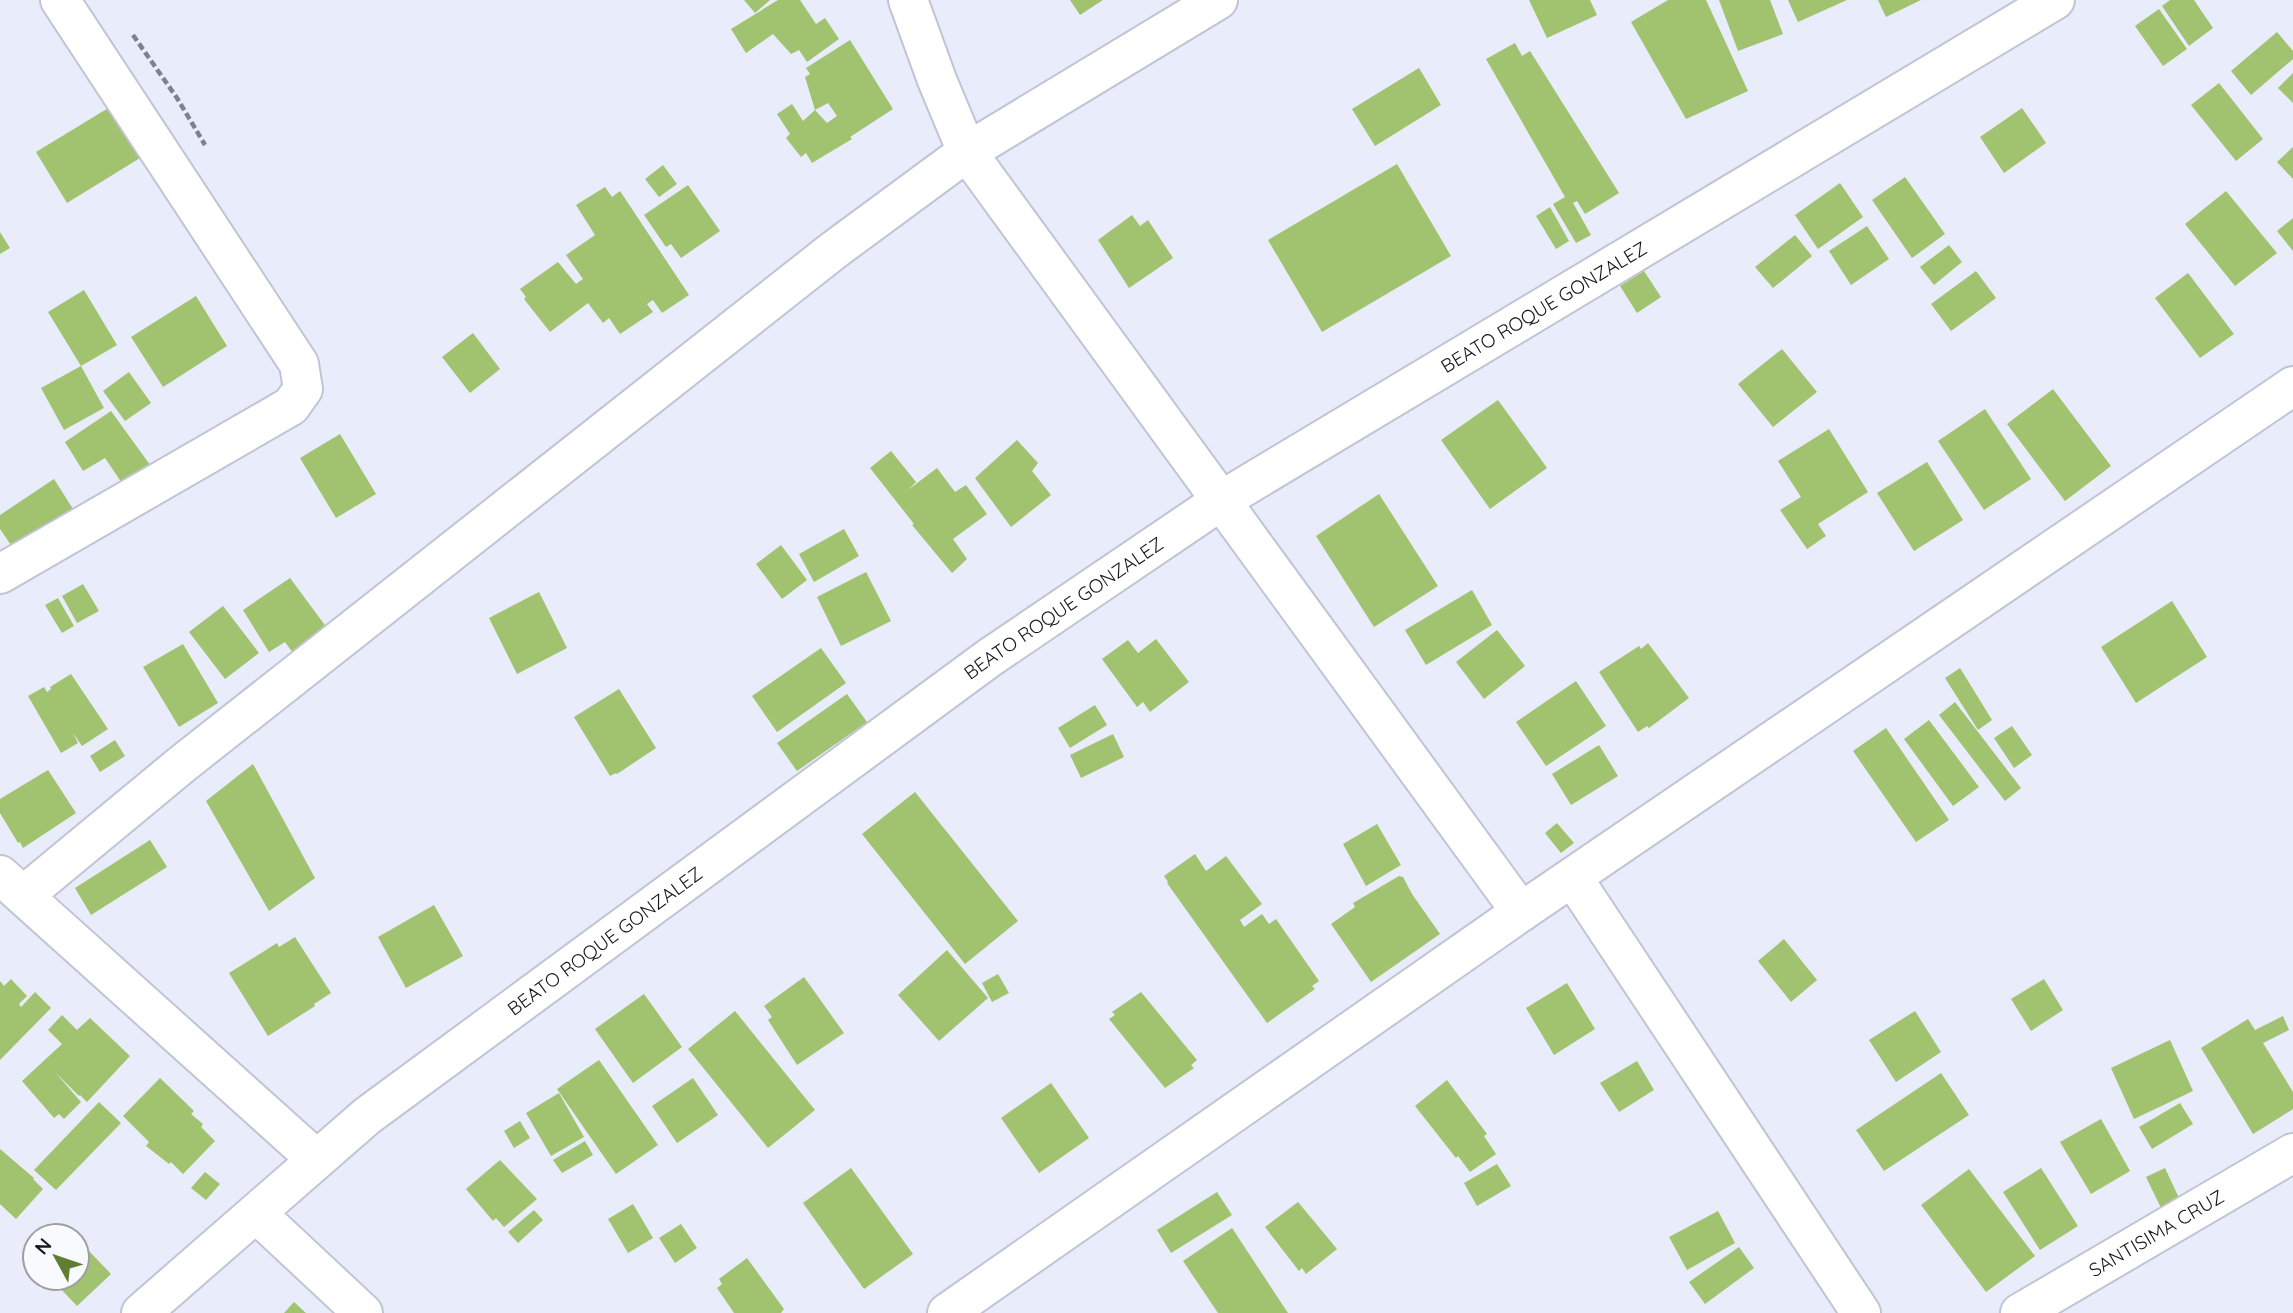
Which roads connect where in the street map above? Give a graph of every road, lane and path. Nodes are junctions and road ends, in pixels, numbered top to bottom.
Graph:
1 (61, 0) edge
2 (908, 0) edge
3 (1218, 0) edge
4 (2055, 0) edge
5 (967, 152) junction
6 (2293, 386) edge
7 (1222, 500) junction
8 (0, 574) edge
9 (1573, 878) junction
10 (12, 885) edge
11 (1521, 912) junction
12 (2293, 1153) edge
13 (316, 1159) junction
14 (257, 1214) junction
15 (141, 1313) edge
16 (363, 1313) edge
17 (947, 1313) edge
18 (1861, 1313) edge
19 (2020, 1313) edge

1 - 8 street
2 - 5 street
3 - 5 street
4 - 7 street, BEATO ROQUE GONZALEZ
5 - 7 street
5 - 10 street
6 - 9 street
7 - 11 street
7 - 13 street, BEATO ROQUE GONZALEZ
9 - 11 street
9 - 18 street
10 - 13 street
11 - 17 street
12 - 19 street, SANTISIMA CRUZ
13 - 14 street, BEATO ROQUE GONZALEZ
14 - 15 street, BEATO ROQUE GONZALEZ
14 - 16 street

